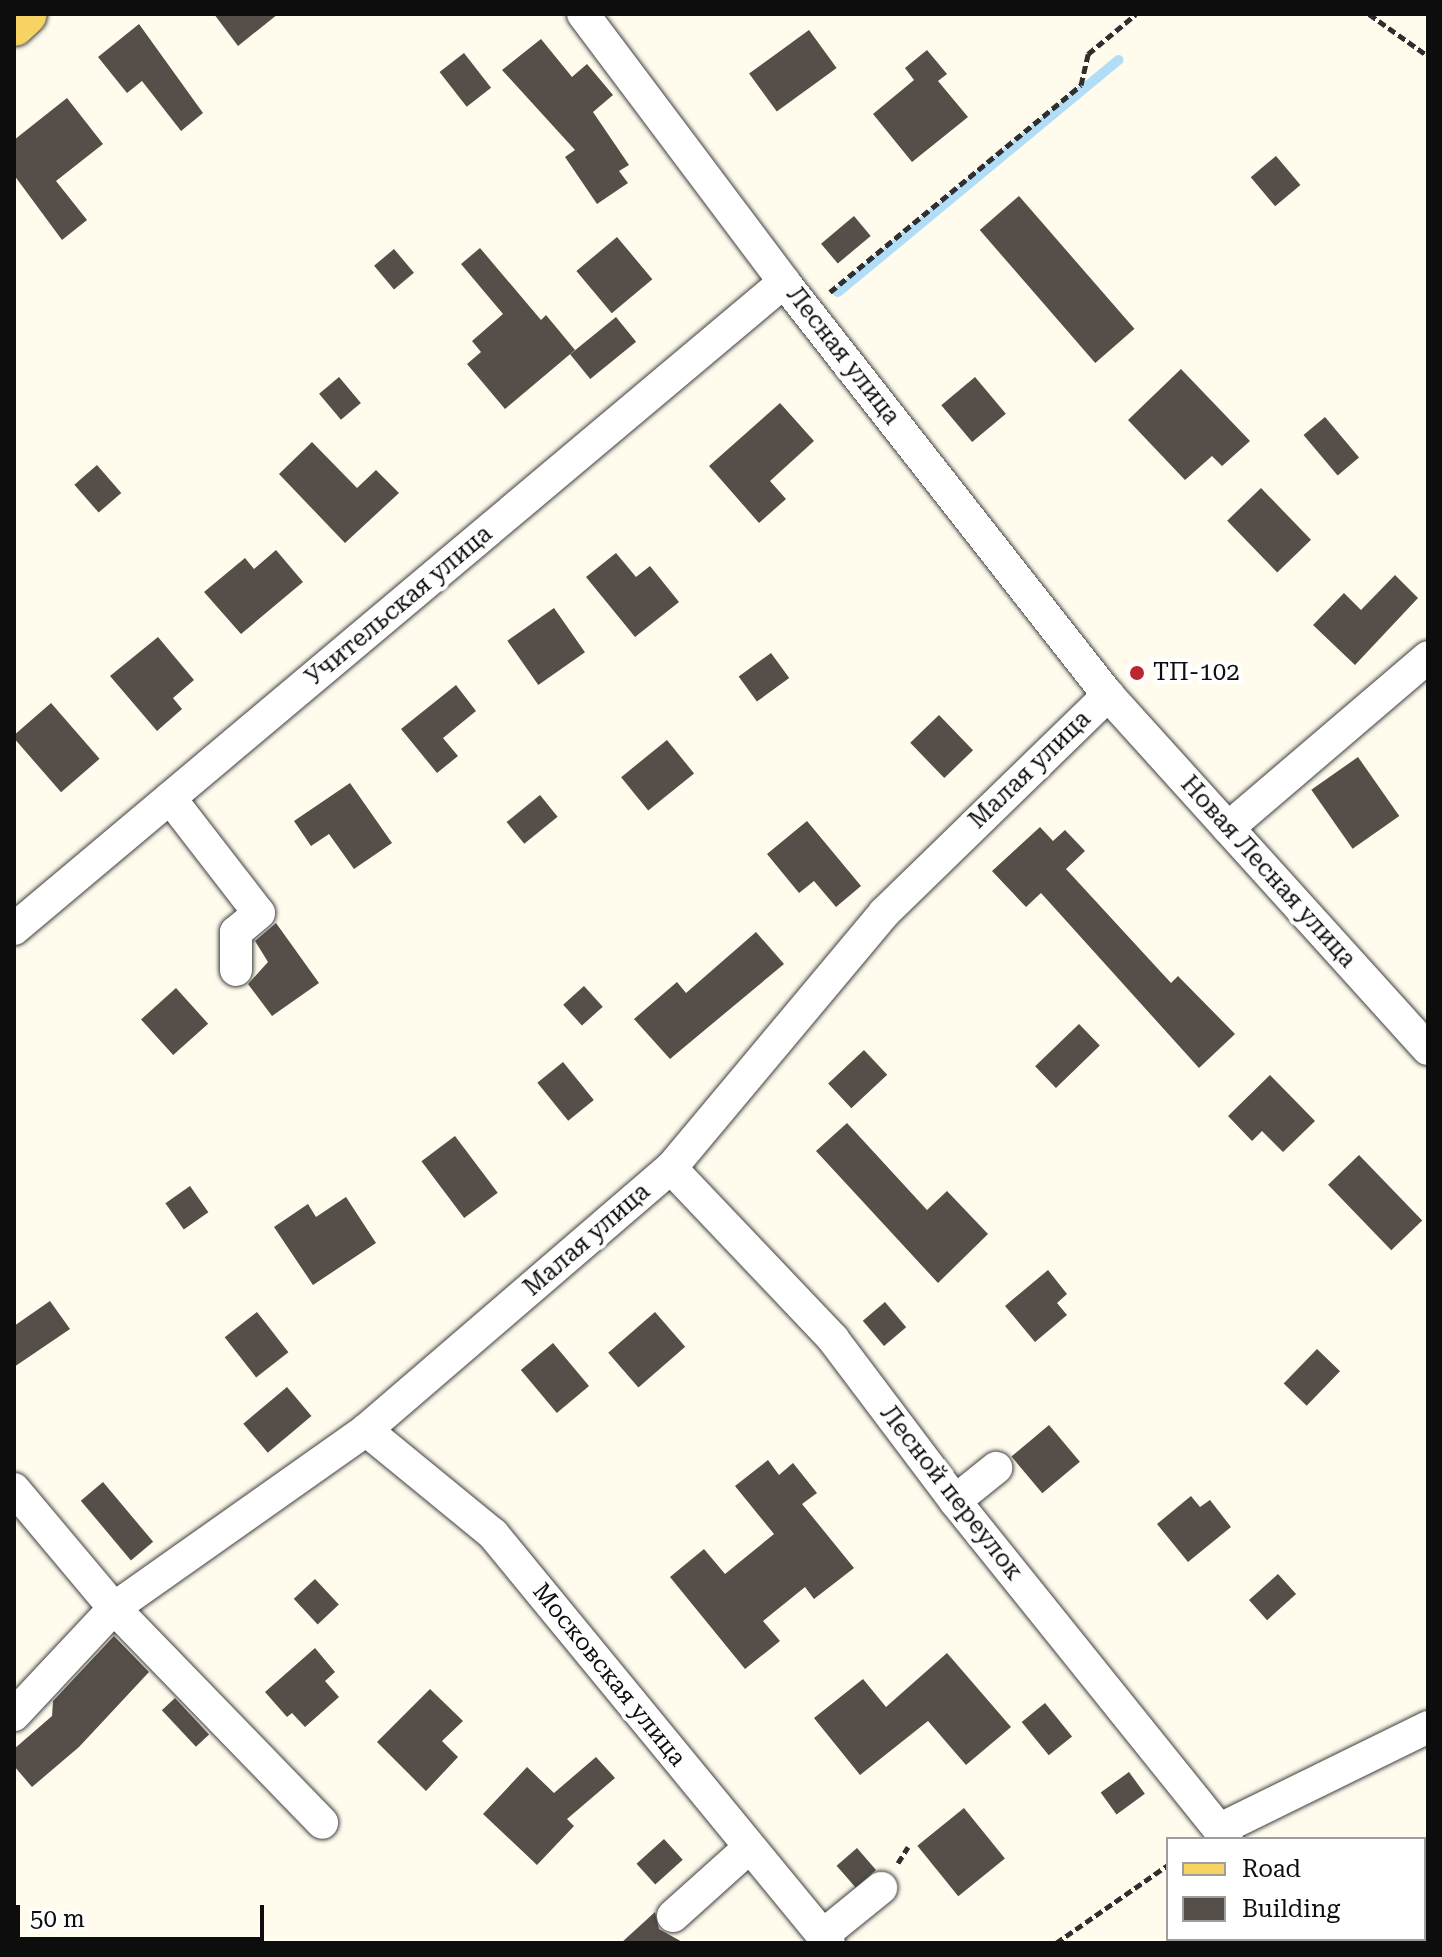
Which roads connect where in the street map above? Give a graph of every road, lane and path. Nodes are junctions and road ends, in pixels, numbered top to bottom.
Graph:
1 (26, 14) edge
2 (583, 14) edge
3 (1136, 14) edge
4 (1369, 14) edge
5 (14, 25) edge
6 (1428, 56) edge
7 (784, 282) junction
8 (807, 311) junction
9 (1428, 657) edge
10 (1108, 695) junction
11 (170, 798) junction
12 (1228, 828) junction
13 (14, 929) edge
14 (236, 970) dead end
15 (1428, 1049) edge
16 (671, 1168) junction
17 (366, 1430) junction
18 (996, 1468) dead end
19 (14, 1489) edge
20 (955, 1501) junction
21 (114, 1608) junction
22 (14, 1715) edge
23 (1428, 1727) edge
24 (322, 1823) dead end
25 (1223, 1834) edge
26 (750, 1847) junction
27 (1166, 1866) edge
28 (881, 1888) dead end
29 (673, 1916) dead end
30 (826, 1939) edge
31 (1056, 1943) edge

1 - 5 main road
2 - 7 street, Лесная улица
3 - 8 path
4 - 6 path
7 - 8 street, Лесная улица
7 - 11 street, Учительская улица
8 - 10 street, Лесная улица
9 - 12 street
10 - 12 street, Новая Лесная улица
10 - 16 street, Малая улица
11 - 13 street, Учительская улица
11 - 14 street
12 - 15 street, Новая Лесная улица
16 - 17 street, Малая улица
16 - 20 street, Лесной переулок
17 - 21 street, Малая улица
17 - 26 street, Московская улица
18 - 20 street
19 - 21 street
20 - 25 street, Лесной переулок
21 - 22 street, Малая улица
21 - 24 street
23 - 25 street
26 - 29 street
26 - 30 street, Московская улица
27 - 31 path
28 - 30 street

